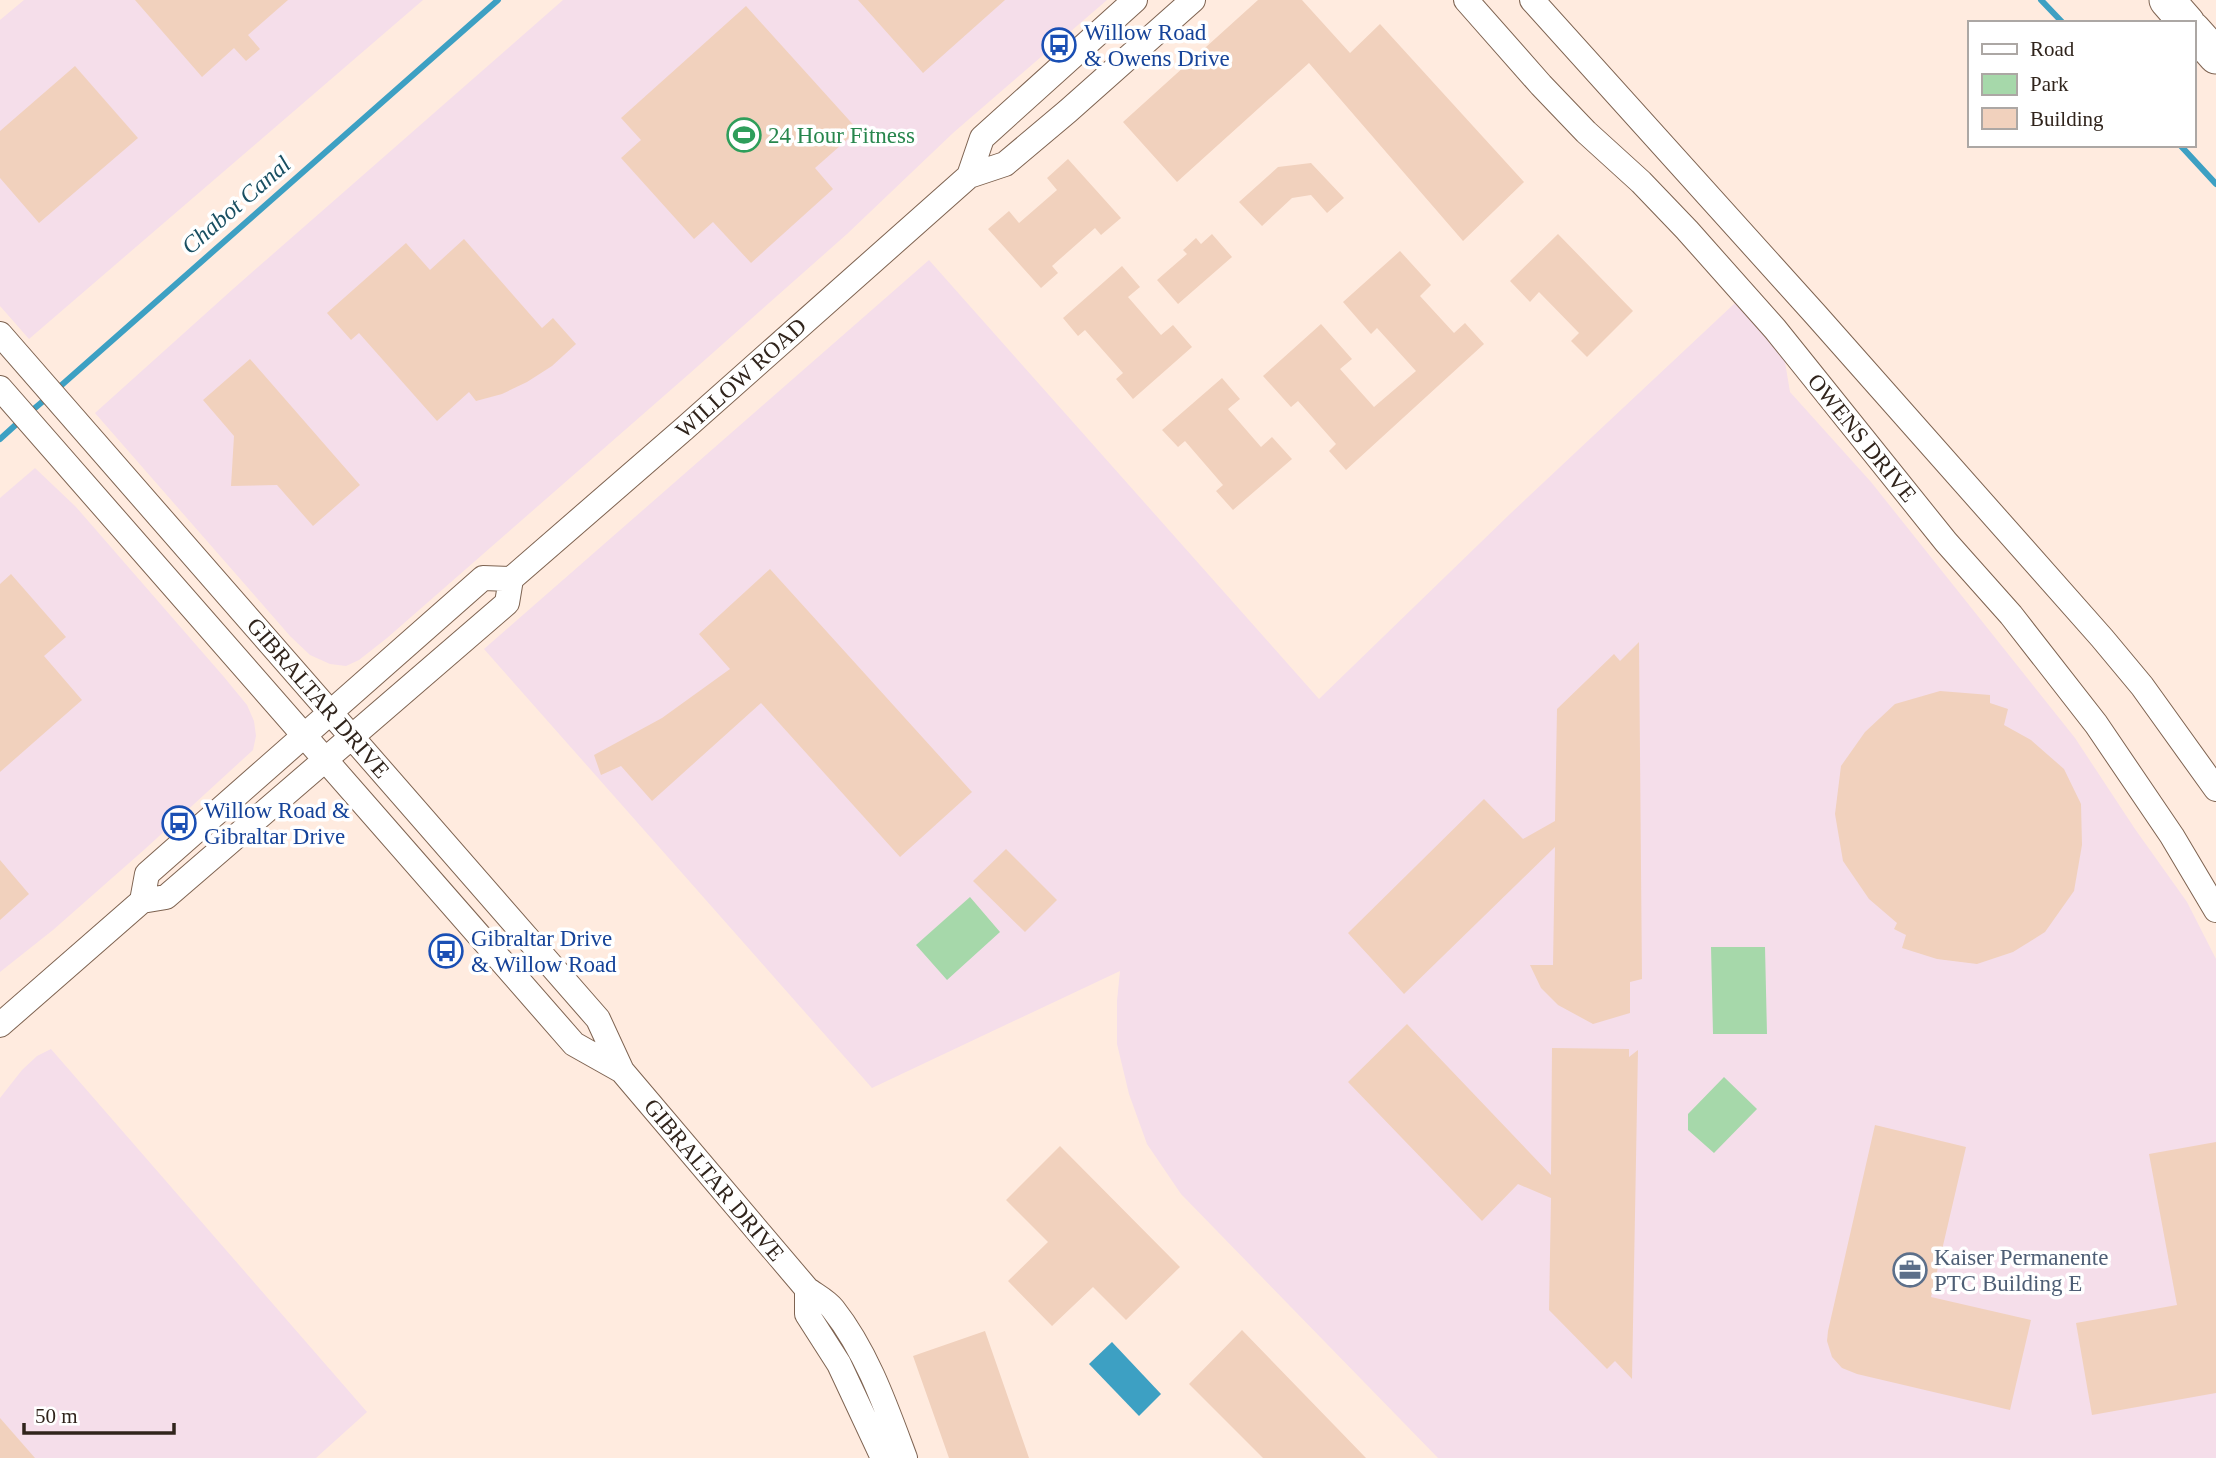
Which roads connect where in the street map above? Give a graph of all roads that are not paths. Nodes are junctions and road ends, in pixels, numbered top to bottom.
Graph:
1 (1135, 0) edge
2 (1192, 0) edge
3 (1466, 0) edge
4 (1532, 0) edge
5 (2167, 0) edge
6 (2185, 21) edge
7 (2195, 32) edge
8 (2216, 56) edge
9 (969, 176) junction
10 (0, 334) edge
11 (1, 389) edge
12 (511, 579) junction
13 (331, 712) junction
14 (303, 736) junction
15 (352, 736) junction
16 (324, 760) junction
17 (2216, 789) edge
18 (142, 901) junction
19 (2216, 910) edge
20 (0, 1025) edge
21 (622, 1071) junction
22 (807, 1289) junction
23 (883, 1458) edge
24 (905, 1458) edge

1 - 9 street, WILLOW ROAD
2 - 9 street, WILLOW ROAD
3 - 19 street, OWENS DRIVE
4 - 17 street, OWENS DRIVE
5 - 6 highway
7 - 8 highway
9 - 12 street, WILLOW ROAD
10 - 13 street, GIBRALTAR DRIVE
11 - 14 street, GIBRALTAR DRIVE
12 - 13 street
12 - 15 street, WILLOW ROAD
13 - 14 street
13 - 15 street, GIBRALTAR DRIVE
14 - 16 street, GIBRALTAR DRIVE
14 - 18 street
15 - 16 street, WILLOW ROAD
15 - 21 street, GIBRALTAR DRIVE
16 - 18 street, WILLOW ROAD
16 - 21 street, GIBRALTAR DRIVE
18 - 20 street, WILLOW ROAD
21 - 22 street, GIBRALTAR DRIVE
22 - 23 street
22 - 24 street, GIBRALTAR DRIVE

